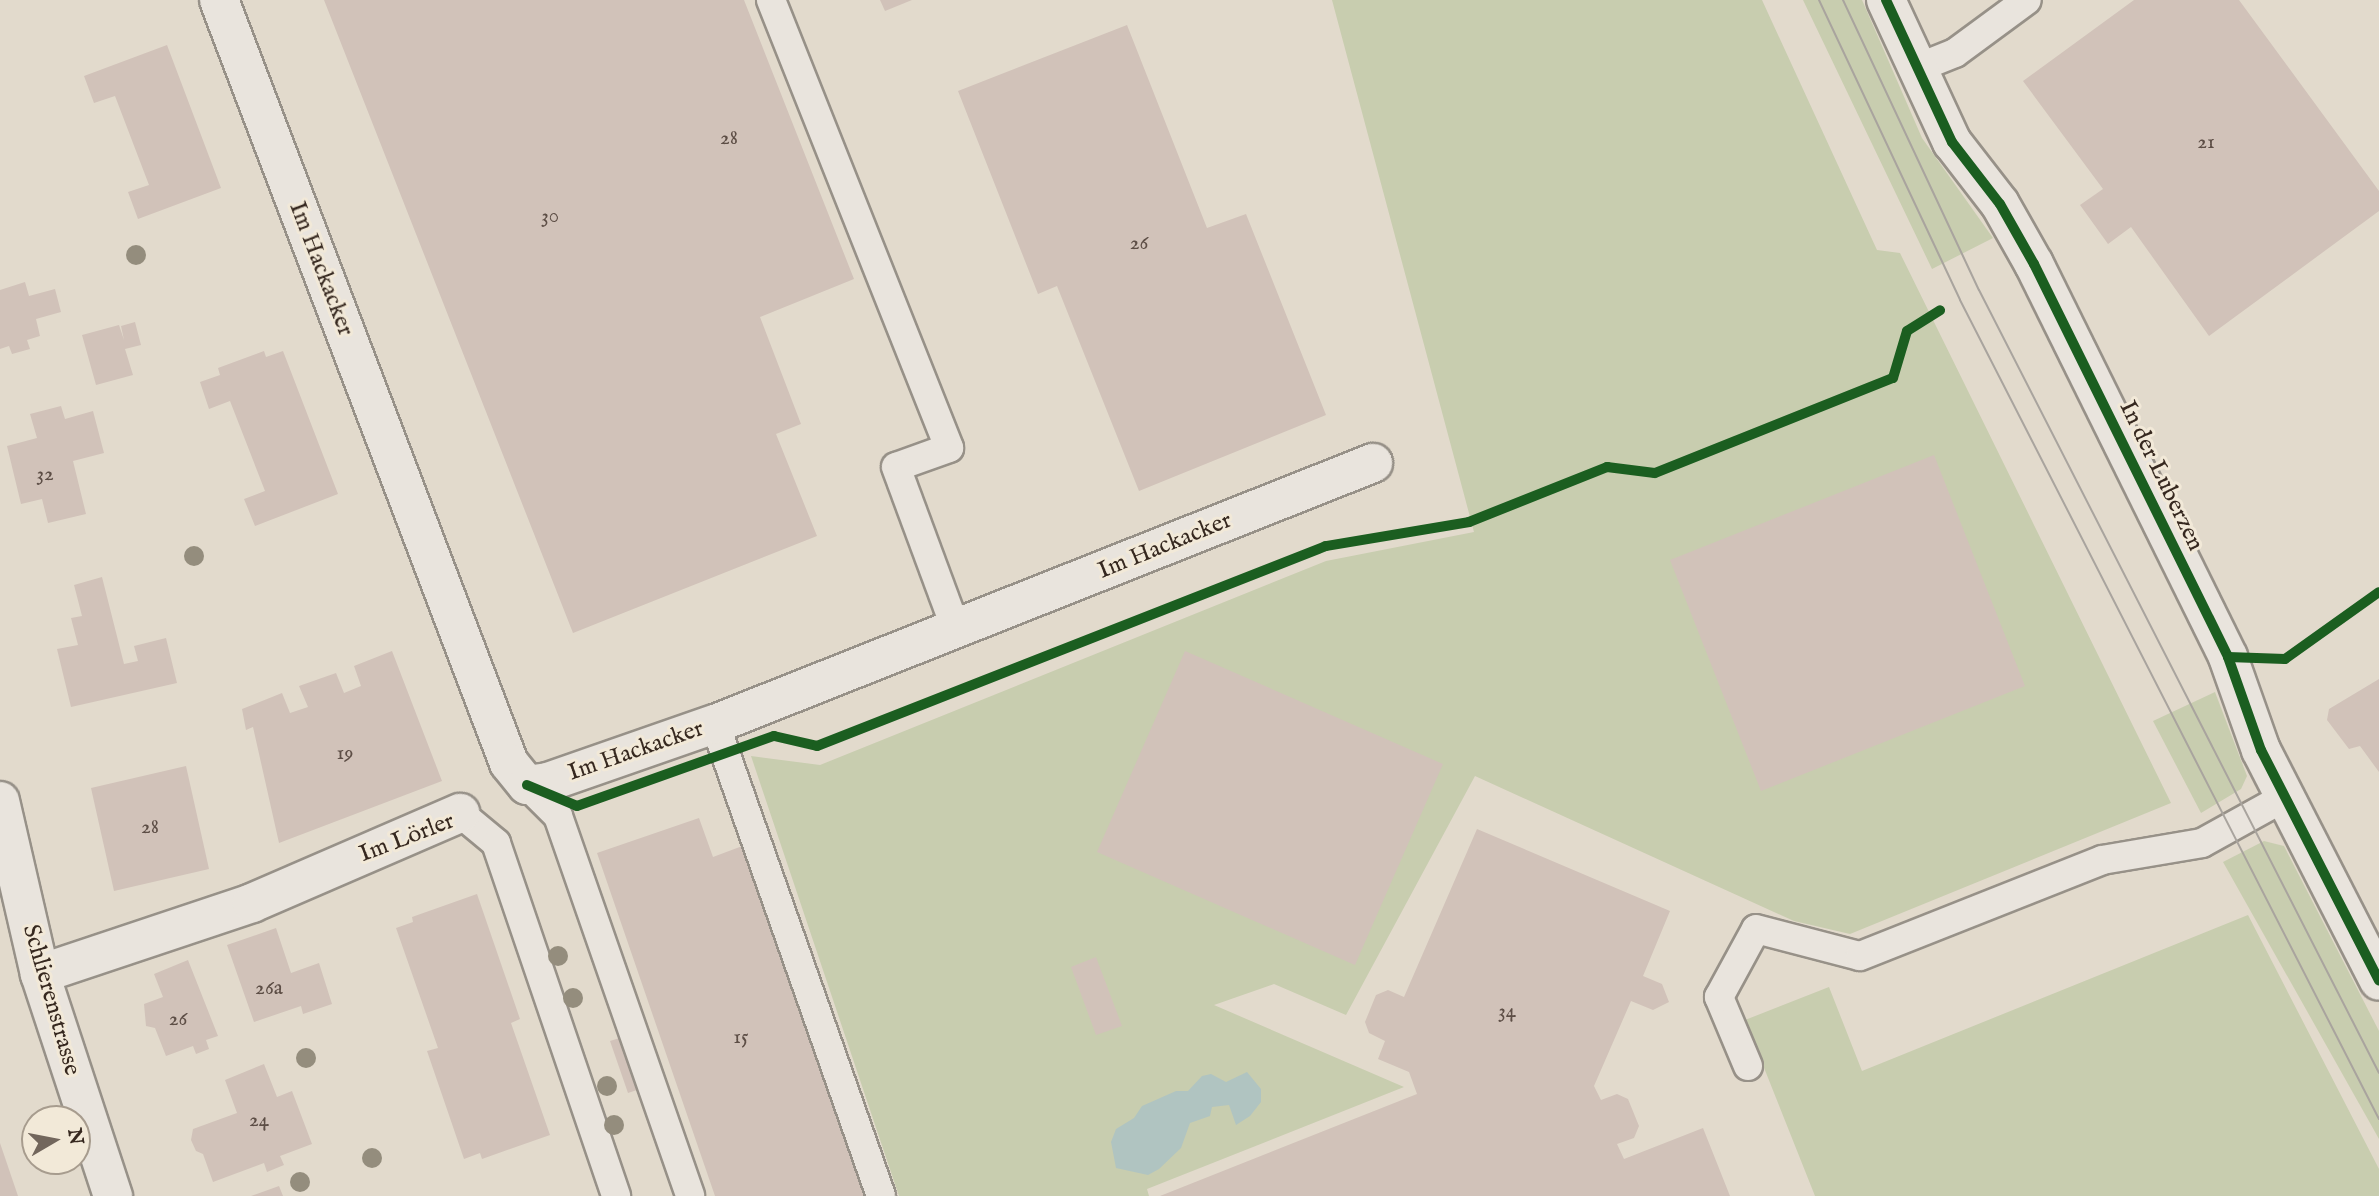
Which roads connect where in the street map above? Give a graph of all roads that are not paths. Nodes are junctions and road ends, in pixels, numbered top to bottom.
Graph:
1 (219, 0) edge
2 (771, 0) edge
3 (1886, 0) edge
4 (2026, 0) edge
5 (1915, 69) junction
6 (1373, 463) dead end
7 (956, 629) junction
8 (715, 724) junction
9 (527, 785) junction
10 (2285, 797) junction
11 (0, 801) edge
12 (460, 813) joint
13 (2376, 969) edge
14 (40, 974) junction
15 (1748, 1066) dead end
16 (113, 1196) edge
17 (616, 1196) edge
18 (690, 1196) edge
19 (881, 1196) edge

1 - 9 street, Im Hackacker
2 - 7 lane
3 - 5 street, In der Luberzen
4 - 5 lane
5 - 10 street, In der Luberzen
6 - 7 street, Im Hackacker
7 - 8 street, Im Hackacker
8 - 9 street, Im Hackacker
8 - 19 lane
9 - 18 lane
10 - 13 street, In der Luberzen
10 - 15 lane
11 - 14 street, Schlierenstrasse
12 - 14 street, Im Lörler
12 - 17 lane, Im Lörler
14 - 16 street, Schlierenstrasse

